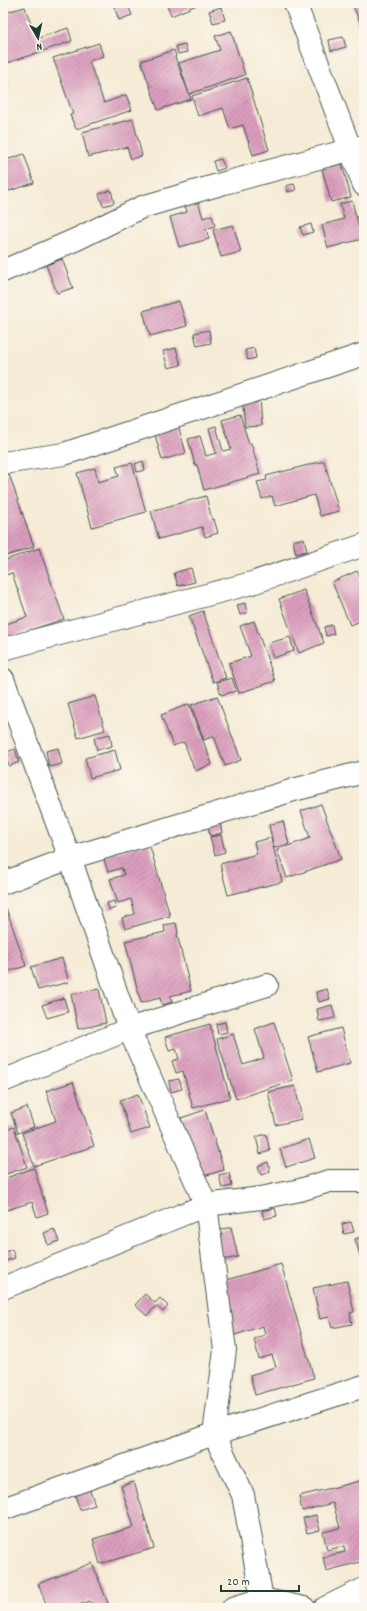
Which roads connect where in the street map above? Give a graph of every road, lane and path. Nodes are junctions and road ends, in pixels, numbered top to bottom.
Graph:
1 (294, 3) edge
2 (358, 148) edge
3 (364, 185) edge
4 (3, 271) edge
5 (364, 354) edge
6 (3, 463) edge
7 (364, 545) edge
8 (3, 649) edge
9 (3, 680) edge
10 (364, 772) edge
11 (70, 858) junction
12 (3, 883) edge
13 (267, 985) dead end
14 (129, 1029) junction
15 (3, 1081) edge
16 (364, 1181) edge
17 (206, 1205) junction
18 (3, 1288) edge
19 (364, 1386) edge
20 (214, 1434) junction
21 (3, 1509) edge
22 (364, 1589) edge
23 (262, 1599) junction
24 (233, 1608) edge
25 (304, 1608) edge
26 (324, 1608) edge

1 - 2 street
2 - 3 street
2 - 4 street
5 - 6 street
7 - 8 street
9 - 11 street
10 - 11 street
11 - 12 street
11 - 14 street
13 - 14 street
14 - 15 street
14 - 17 street
16 - 17 street
17 - 18 street
17 - 20 street
19 - 20 street
20 - 21 street
20 - 23 street
22 - 26 street
23 - 24 street
23 - 25 street

